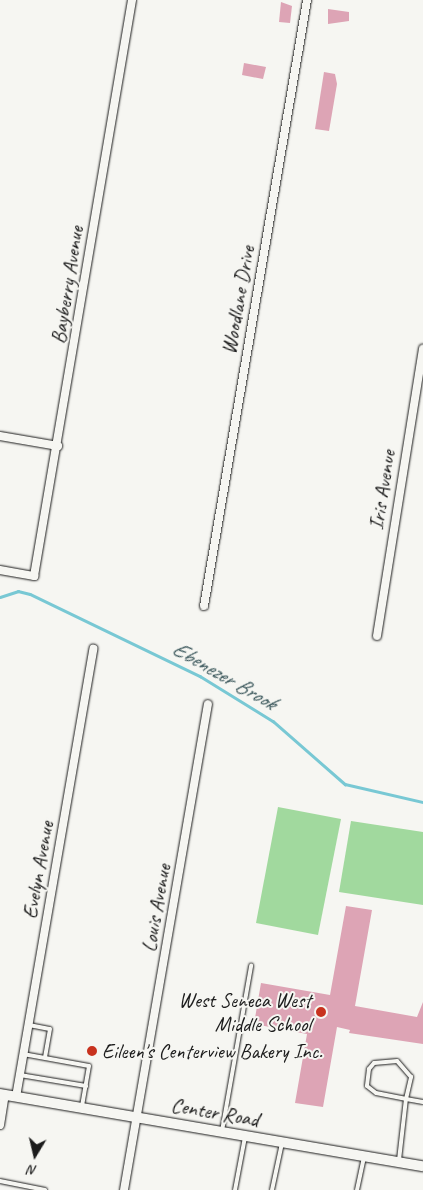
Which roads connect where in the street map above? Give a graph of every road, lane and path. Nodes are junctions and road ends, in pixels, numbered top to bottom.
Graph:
1 (132, 0) edge
2 (307, 0) edge
3 (423, 350) edge
4 (0, 436) edge
5 (58, 446) junction
6 (0, 570) edge
7 (204, 606) dead end
8 (377, 636) dead end
9 (93, 650) dead end
10 (208, 704) dead end
11 (251, 966) dead end
12 (28, 1025) junction
13 (23, 1054) junction
14 (45, 1058) junction
15 (20, 1075) junction
16 (86, 1086) junction
17 (2, 1094) edge
18 (16, 1097) junction
19 (406, 1100) junction
20 (423, 1102) edge
21 (82, 1108) junction
22 (136, 1118) junction
23 (0, 1125) edge
24 (222, 1133) junction
25 (245, 1136) junction
26 (282, 1143) junction
27 (364, 1156) junction
28 (399, 1162) junction
29 (423, 1166) edge
30 (0, 1181) edge
31 (45, 1190) edge
32 (124, 1190) edge
33 (235, 1190) edge
34 (272, 1190) edge
35 (357, 1190) edge

1 - 5 street, Bayberry Avenue
2 - 7 street, Woodlane Drive
3 - 8 street, Iris Avenue
4 - 5 street
5 - 6 street, Bayberry Avenue
9 - 12 street, Evelyn Avenue
10 - 22 street, Louis Avenue
11 - 24 lane
12 - 13 street, Evelyn Avenue
12 - 14 lane
13 - 14 lane
13 - 15 street, Evelyn Avenue
14 - 16 lane
15 - 16 lane
15 - 18 street, Evelyn Avenue
16 - 21 lane
17 - 18 main road, Center Road
17 - 23 street
18 - 21 main road, Center Road
19 - 19 lane
19 - 20 lane
19 - 28 lane
21 - 22 main road, Center Road
22 - 24 main road, Center Road
22 - 32 street, Louis Avenue
24 - 25 main road, Center Road
25 - 26 main road, Center Road
25 - 33 lane
26 - 27 main road, Center Road
26 - 34 lane
27 - 28 main road, Center Road
27 - 35 lane
28 - 29 main road, Center Road
30 - 31 lane

